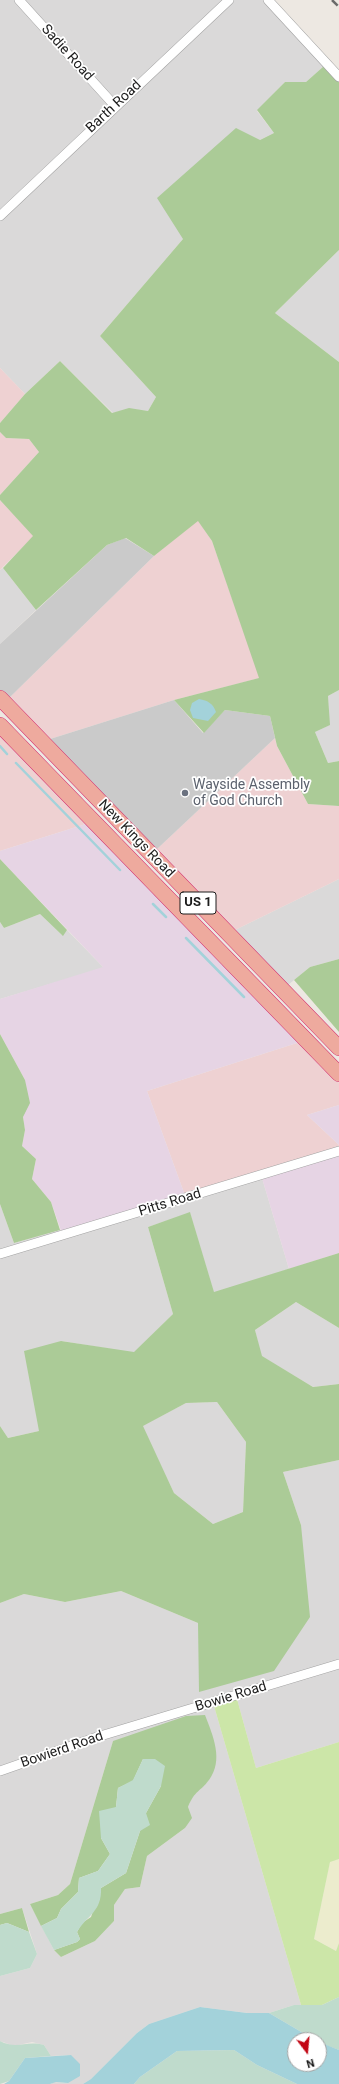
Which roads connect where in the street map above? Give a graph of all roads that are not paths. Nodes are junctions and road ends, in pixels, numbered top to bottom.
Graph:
1 (20, 0) edge
2 (229, 0) edge
3 (268, 0) edge
4 (339, 77) edge
5 (115, 106) junction
6 (0, 216) edge
7 (0, 698) edge
8 (0, 725) edge
9 (194, 899) junction
10 (182, 912) junction
11 (339, 1048) edge
12 (339, 1074) edge
13 (339, 1151) edge
14 (0, 1254) edge
15 (339, 1664) edge
16 (123, 1729) joint
17 (0, 1771) edge

1 - 5 street, Sadie Road
2 - 5 street, Barth Road
3 - 4 street
5 - 6 street, Barth Road
7 - 9 highway, New Kings Road / US 1
8 - 10 highway, New Kings Road / US 1
9 - 10 street
9 - 11 highway, New Kings Road / US 1
10 - 12 highway, New Kings Road / US 1
13 - 14 street, Pitts Road
15 - 16 street, Bowie Road
16 - 17 street, Bowierd Road

